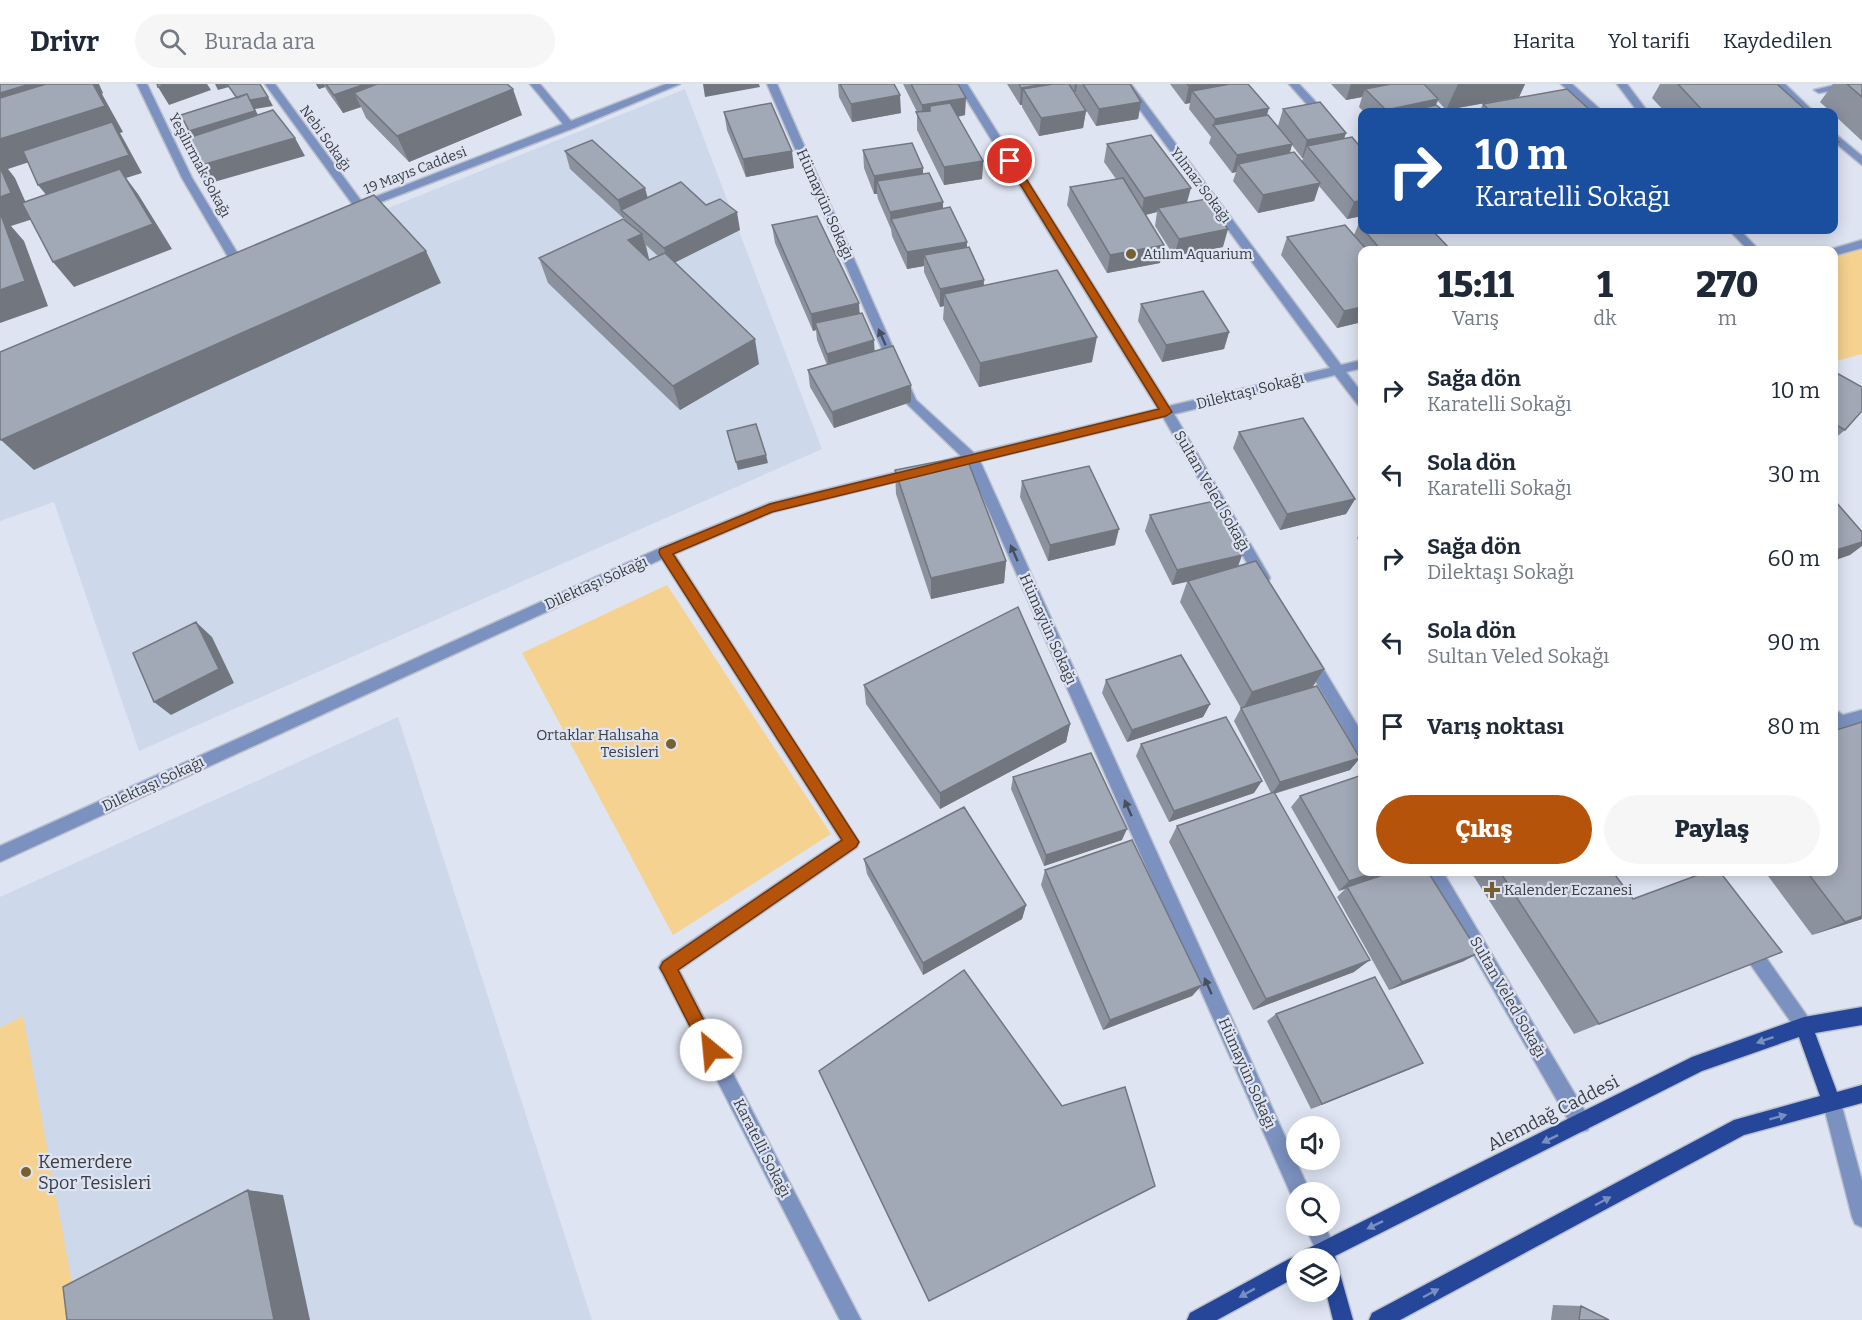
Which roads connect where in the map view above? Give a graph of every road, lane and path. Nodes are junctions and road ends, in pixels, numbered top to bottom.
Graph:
1 (142, 84) edge
2 (270, 84) edge
3 (535, 84) edge
4 (675, 84) edge
5 (772, 84) edge
6 (962, 84) edge
7 (1126, 84) edge
8 (1294, 84) edge
9 (1566, 84) edge
10 (1622, 84) edge
11 (1779, 84) edge
12 (1858, 84) edge
13 (1820, 90) dead end
14 (1581, 97) junction
15 (1569, 100) edge
16 (1593, 108) edge
17 (1640, 108) edge
18 (1805, 108) edge
19 (570, 126) junction
20 (1332, 126) edge
21 (1838, 140) edge
22 (1862, 162) edge
23 (355, 209) joint
24 (1738, 234) edge
25 (1862, 244) edge
26 (1750, 246) edge
27 (1838, 251) edge
28 (235, 259) edge
29 (1358, 365) edge
30 (1339, 370) junction
31 (1358, 396) edge
32 (1166, 412) junction
33 (972, 459) junction
34 (665, 552) junction
35 (1267, 585) edge
36 (1303, 646) edge
37 (1862, 717) edge
38 (1838, 719) edge
39 (1838, 721) edge
40 (1358, 740) edge
41 (1862, 749) edge
42 (0, 855) edge
43 (1436, 876) edge
44 (1736, 930) edge
45 (1862, 1016) edge
46 (1804, 1026) junction
47 (1862, 1094) edge
48 (1832, 1102) junction
49 (1581, 1123) junction
50 (1296, 1182) edge
51 (1862, 1217) edge
52 (1340, 1248) edge
53 (1286, 1271) edge
54 (1337, 1302) edge
55 (851, 1320) edge
56 (1197, 1320) edge
57 (1343, 1320) edge
58 (1379, 1320) edge

1 - 28 street, Yeşilırmak Sokağı
2 - 23 street, Nebi Sokağı
3 - 19 street
4 - 19 street, 19 Mayıs Caddesi
33 -> 5 street, Hümayün Sokağı
6 - 32 street, Sultan Veled Sokağı
7 - 30 street, Yılmaz Sokağı
8 - 20 street
9 - 14 street
10 - 17 street
11 - 18 street
12 - 13 street
14 - 15 street
14 - 16 street
19 - 23 street, 19 Mayıs Caddesi
21 - 22 street
24 - 26 street
25 - 27 street
29 - 30 street, Dilektaşı Sokağı
30 - 31 street, Yılmaz Sokağı
30 - 32 street, Dilektaşı Sokağı
32 - 33 street, Dilektaşı Sokağı
32 - 35 street, Sultan Veled Sokağı
33 - 34 street, Dilektaşı Sokağı
50 -> 33 street, Hümayün Sokağı
34 - 42 street, Dilektaşı Sokağı
34 - 55 street, Karatelli Sokağı
36 - 40 street
37 - 38 street
39 - 41 street
43 - 49 street, Sultan Veled Sokağı
44 - 46 street
45 - 46 main road, Alemdağ Caddesi
46 - 48 main road
46 -> 49 main road, Alemdağ Caddesi
47 - 48 main road
48 - 51 street
58 -> 48 main road
49 -> 52 main road, Alemdağ Caddesi
53 -> 56 main road
54 - 57 main road

